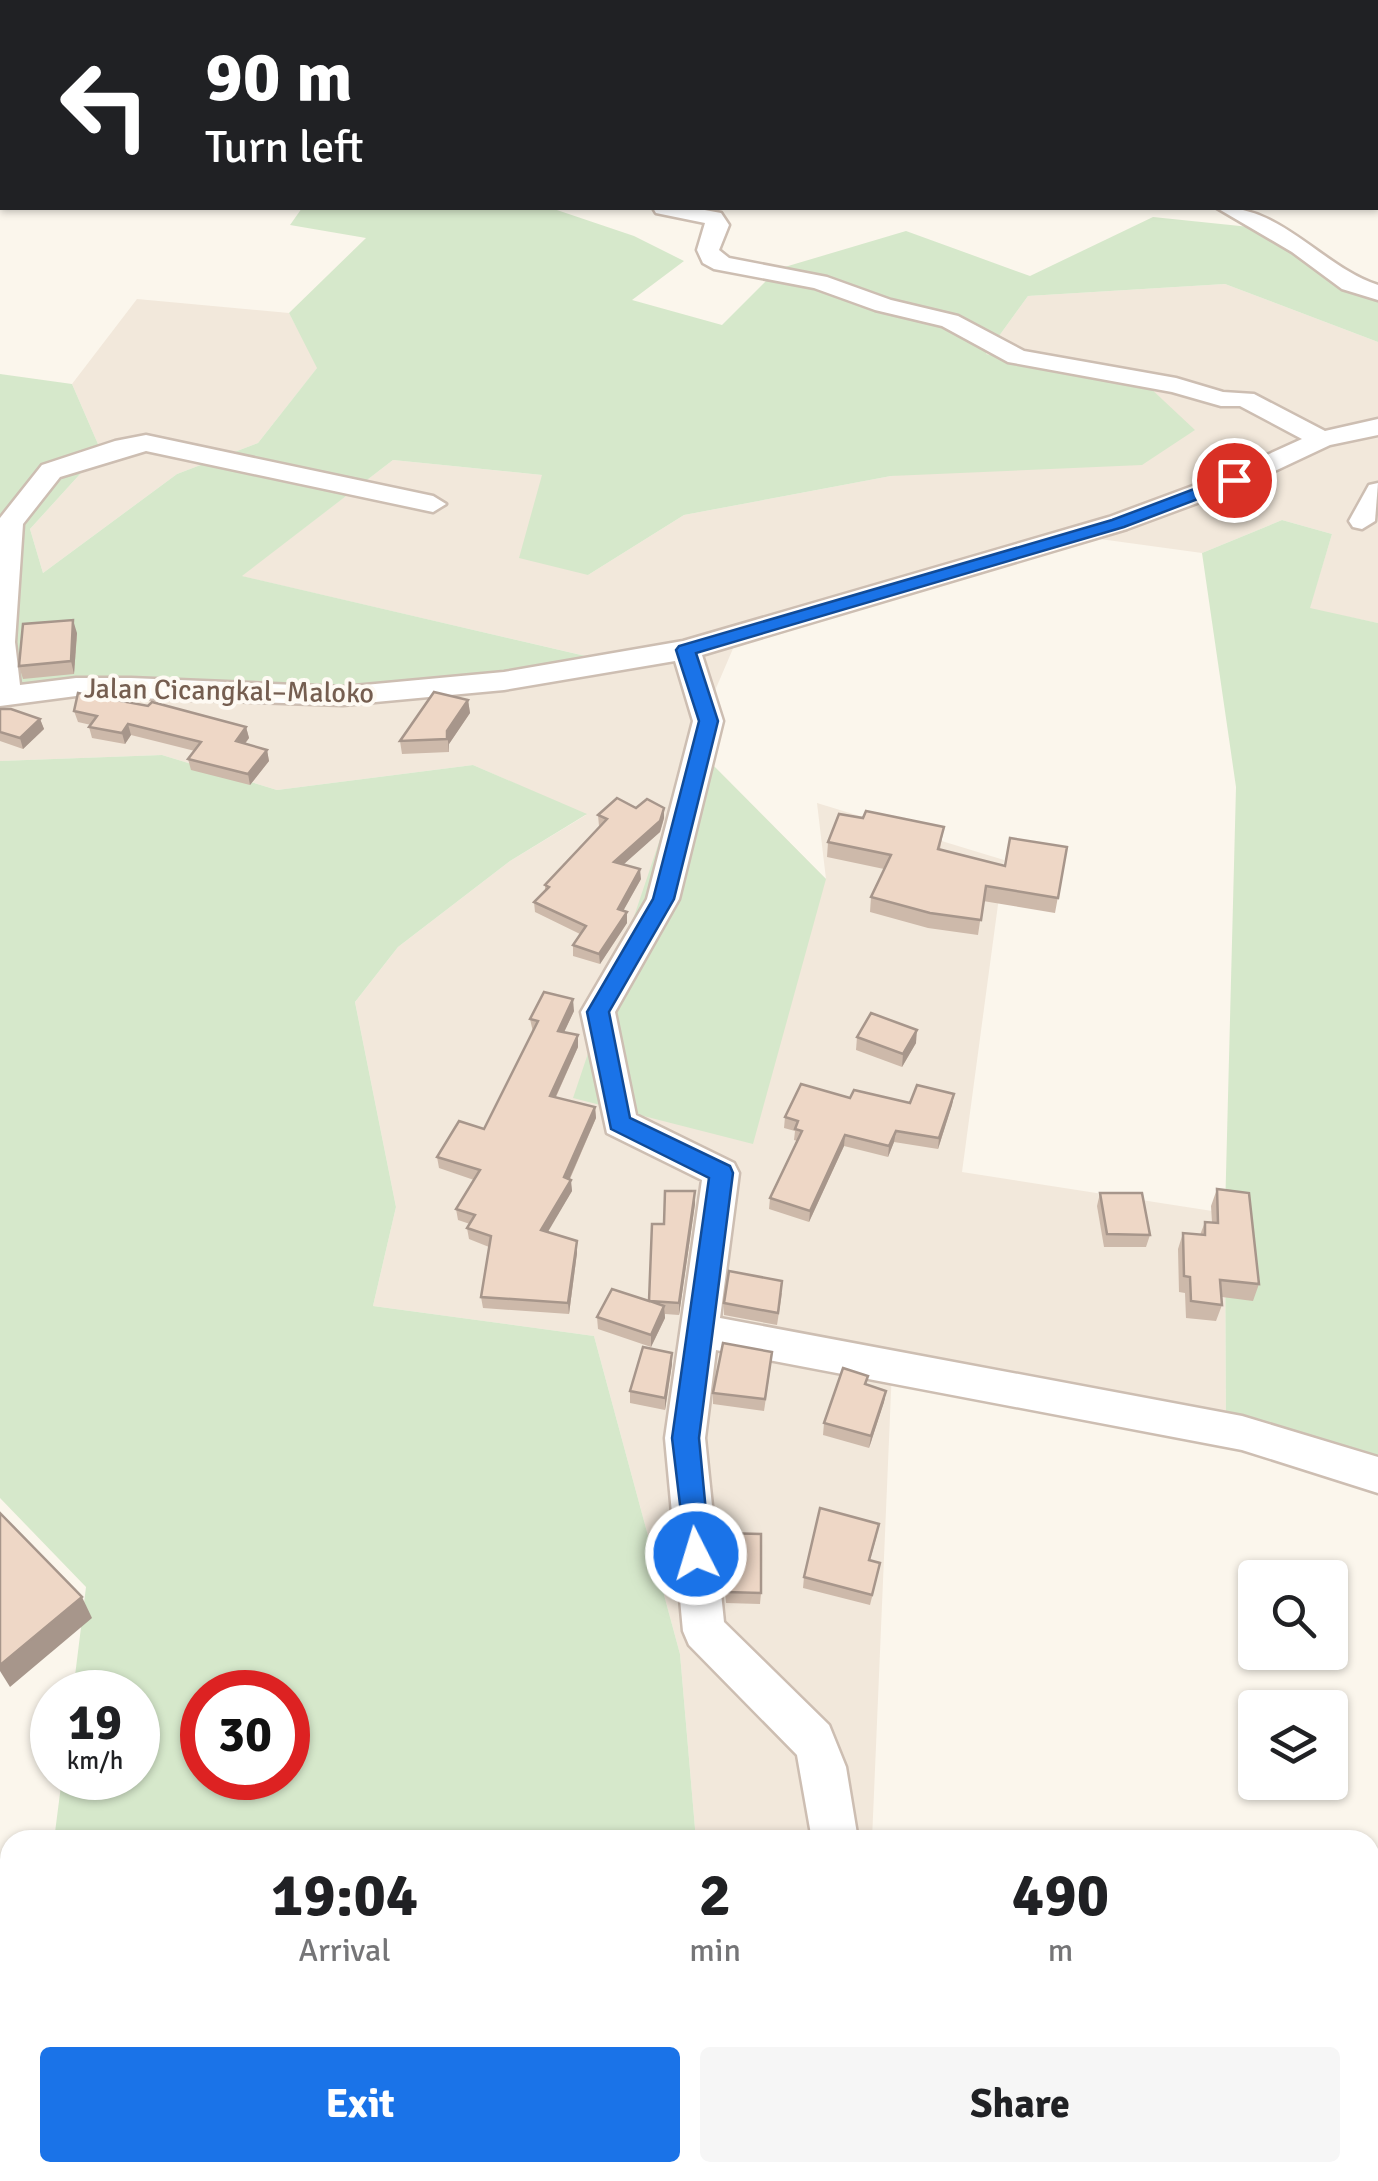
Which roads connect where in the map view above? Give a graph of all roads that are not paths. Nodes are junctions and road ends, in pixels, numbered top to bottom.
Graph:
1 (674, 210) edge
2 (1232, 210) edge
3 (1378, 294) edge
4 (1378, 427) edge
5 (1322, 438) junction
6 (1378, 491) edge
7 (434, 504) dead end
8 (1362, 520) dead end
9 (686, 650) junction
10 (4, 696) edge
11 (702, 1331) junction
12 (1378, 1475) edge
13 (834, 1830) edge

1 - 5 street
2 - 3 street
4 - 5 street, Jalan Cicangkal–Maloko
5 - 9 street, Jalan Cicangkal–Maloko
6 - 8 street
7 - 10 street
9 - 10 street, Jalan Cicangkal–Maloko
9 - 11 street
11 - 12 street
11 - 13 street

